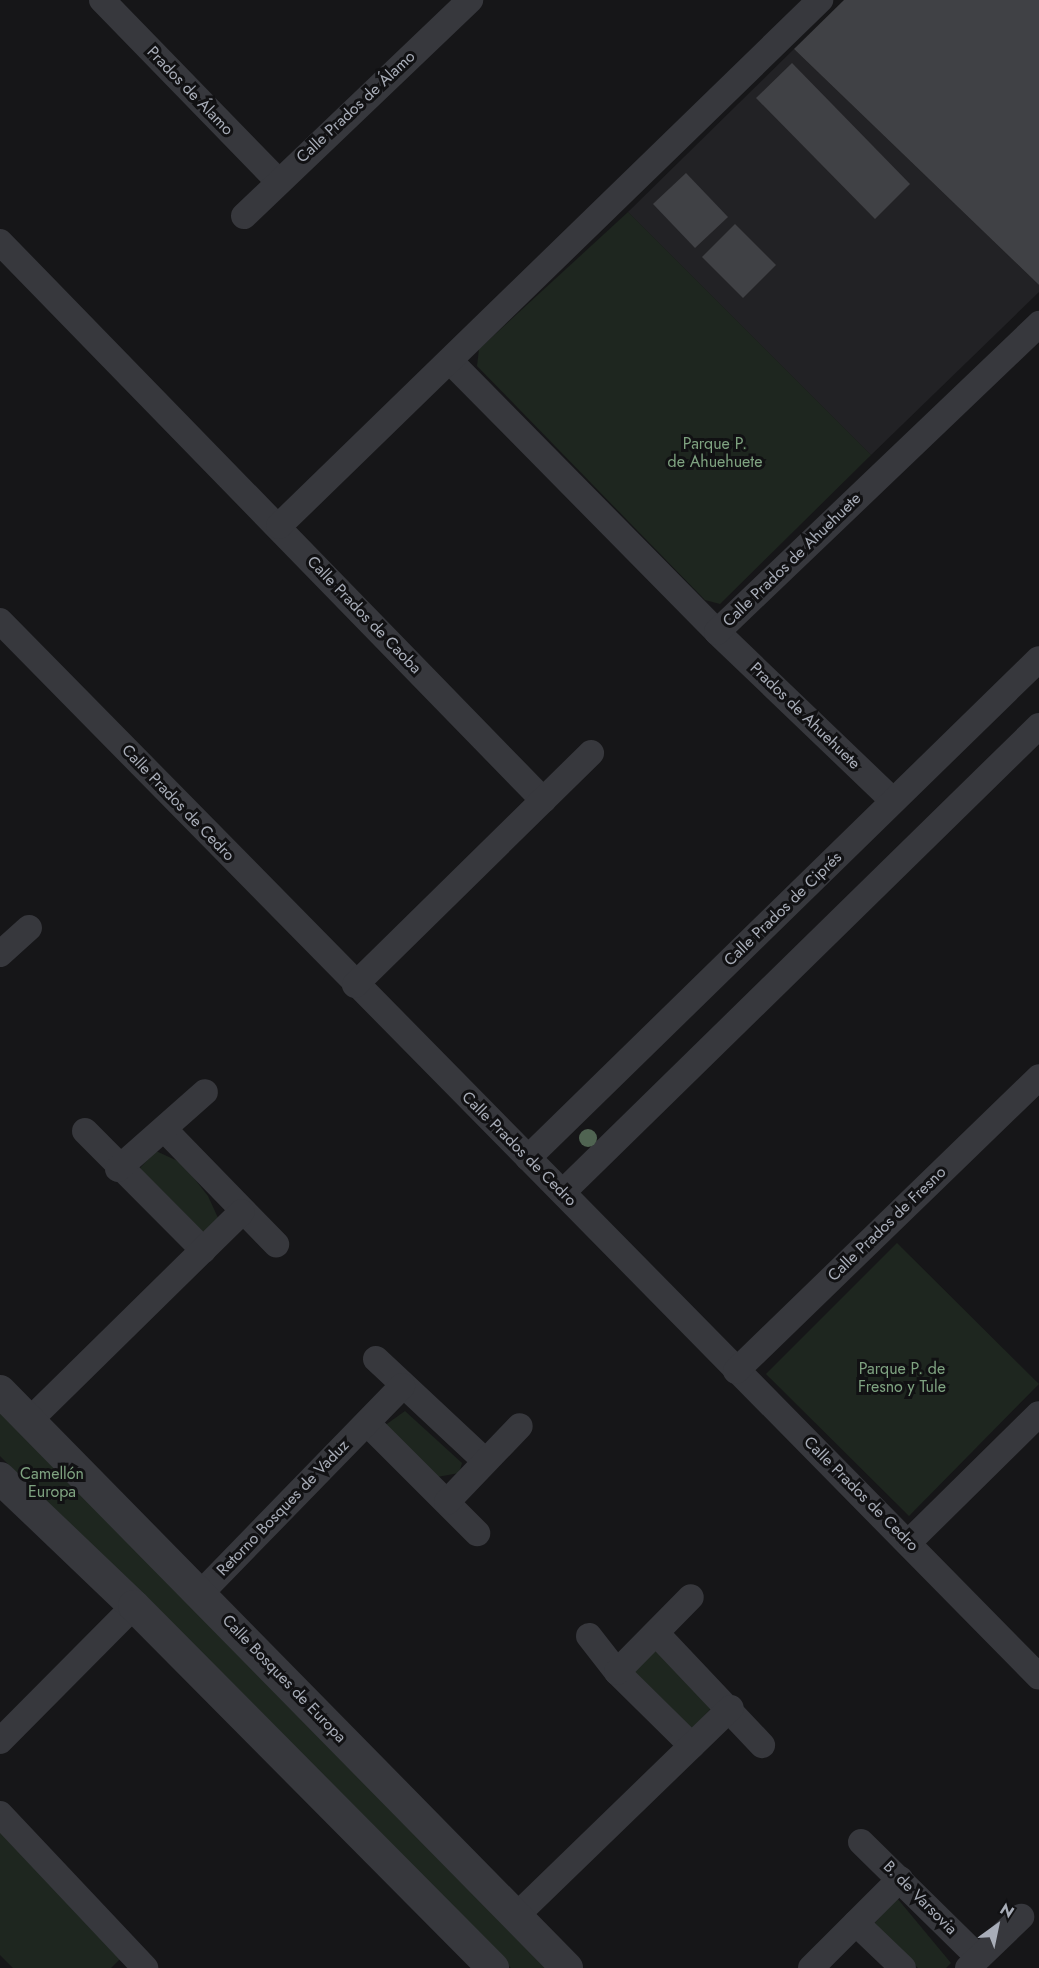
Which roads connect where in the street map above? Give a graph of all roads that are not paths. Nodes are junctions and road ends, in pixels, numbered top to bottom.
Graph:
1 (102, 0) edge
2 (820, 0) edge
3 (456, 5) edge
4 (278, 181) junction
5 (244, 216) dead end
6 (0, 242) edge
7 (1039, 324) edge
8 (450, 361) junction
9 (279, 526) junction
10 (0, 621) edge
11 (717, 632) junction
12 (1039, 659) edge
13 (1039, 726) edge
14 (591, 753) dead end
15 (543, 800) junction
16 (893, 801) junction
17 (29, 928) dead end
18 (0, 954) edge
19 (355, 985) junction
20 (1039, 1077) edge
21 (205, 1092) dead end
22 (164, 1130) junction
23 (85, 1131) dead end
24 (528, 1158) junction
25 (118, 1169) junction
26 (563, 1192) junction
27 (242, 1212) junction
28 (276, 1244) dead end
29 (203, 1250) junction
30 (376, 1359) dead end
31 (736, 1371) junction
32 (402, 1386) junction
33 (0, 1391) edge
34 (1039, 1414) edge
35 (29, 1421) junction
36 (367, 1423) junction
37 (520, 1426) dead end
38 (485, 1461) junction
39 (0, 1478) edge
40 (447, 1502) junction
41 (477, 1533) dead end
42 (909, 1542) junction
43 (200, 1594) junction
44 (691, 1597) dead end
45 (134, 1606) junction
46 (657, 1634) junction
47 (589, 1636) dead end
48 (617, 1672) junction
49 (1039, 1677) edge
50 (730, 1708) junction
51 (0, 1741) edge
52 (762, 1745) dead end
53 (692, 1746) junction
54 (0, 1814) edge
55 (861, 1842) dead end
56 (900, 1879) junction
57 (516, 1916) junction
58 (1022, 1917) dead end
59 (856, 1923) junction
60 (973, 1962) edge
61 (488, 1966) edge
62 (142, 1967) edge
63 (567, 1968) edge
64 (811, 1968) edge
65 (903, 1968) edge

1 - 4 street, Prados de Álamo
2 - 8 street
3 - 4 street, Calle Prados de Álamo
4 - 5 street, Calle Prados de Álamo
6 - 9 street, Calle Prados de Caoba
7 - 11 street, Calle Prados de Ahuehuete
8 - 9 street
8 - 11 street, Calle Prados de Ahuehuete
9 - 15 street, Calle Prados de Caoba
10 - 19 street, Calle Prados de Cedro
11 - 16 street, Prados de Ahuehuete
12 - 16 street, Calle Prados de Ciprés
13 - 26 street
14 - 15 street
15 - 19 street
16 - 24 street, Calle Prados de Ciprés
17 - 18 street
19 - 24 street, Calle Prados de Cedro
20 - 31 street, Calle Prados de Fresno
21 - 22 street
22 - 25 street
22 - 27 street
23 - 25 street
24 - 26 street, Calle Prados de Cedro
25 - 29 street
26 - 31 street, Calle Prados de Cedro
27 - 28 street
27 - 29 street
29 - 35 street
30 - 32 street
31 - 42 street, Calle Prados de Cedro
32 - 36 street, Retorno Bosques de Vaduz
32 - 38 street
33 - 35 street, Calle Bosques de Europa
34 - 42 street
35 - 43 street, Calle Bosques de Europa
36 - 40 street
36 - 43 street, Retorno Bosques de Vaduz
37 - 38 street
38 - 40 street
39 - 45 street
40 - 41 street
42 - 49 street, Calle Prados de Cedro
43 - 57 street, Calle Bosques de Europa
44 - 46 street
45 - 51 street
45 - 61 street
46 - 48 street
46 - 50 street
47 - 48 street
48 - 53 street
50 - 52 street
50 - 53 street
53 - 57 street
54 - 62 street
55 - 56 street, B. de Varsovia
56 - 59 street
56 - 60 street, B. de Varsovia
57 - 63 street, Calle Bosques de Europa
58 - 60 street, B. de Varsovia
59 - 64 street
59 - 65 street

